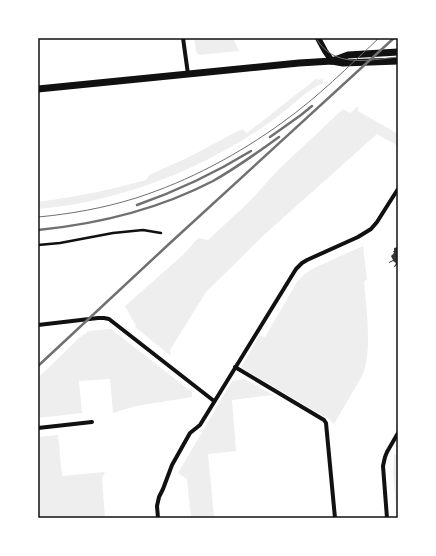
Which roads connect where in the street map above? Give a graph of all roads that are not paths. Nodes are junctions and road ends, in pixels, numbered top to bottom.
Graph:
1 (183, 38) edge
2 (318, 38) edge
3 (398, 52) edge
4 (332, 61) junction
5 (398, 61) edge
6 (188, 74) junction
7 (38, 89) edge
8 (398, 189) edge
9 (161, 233) dead end
10 (38, 245) edge
11 (38, 324) edge
12 (235, 367) junction
13 (214, 401) junction
14 (92, 422) dead end
15 (38, 428) edge
16 (398, 433) edge
17 (158, 518) edge
18 (335, 518) edge
19 (387, 518) edge

1 - 6 street
2 - 4 street
3 - 4 main road
4 - 5 main road
4 - 6 main road
6 - 7 main road
8 - 12 street
9 - 10 lane
11 - 13 street
12 - 13 street
12 - 18 street
13 - 17 street
14 - 15 street
16 - 19 street

